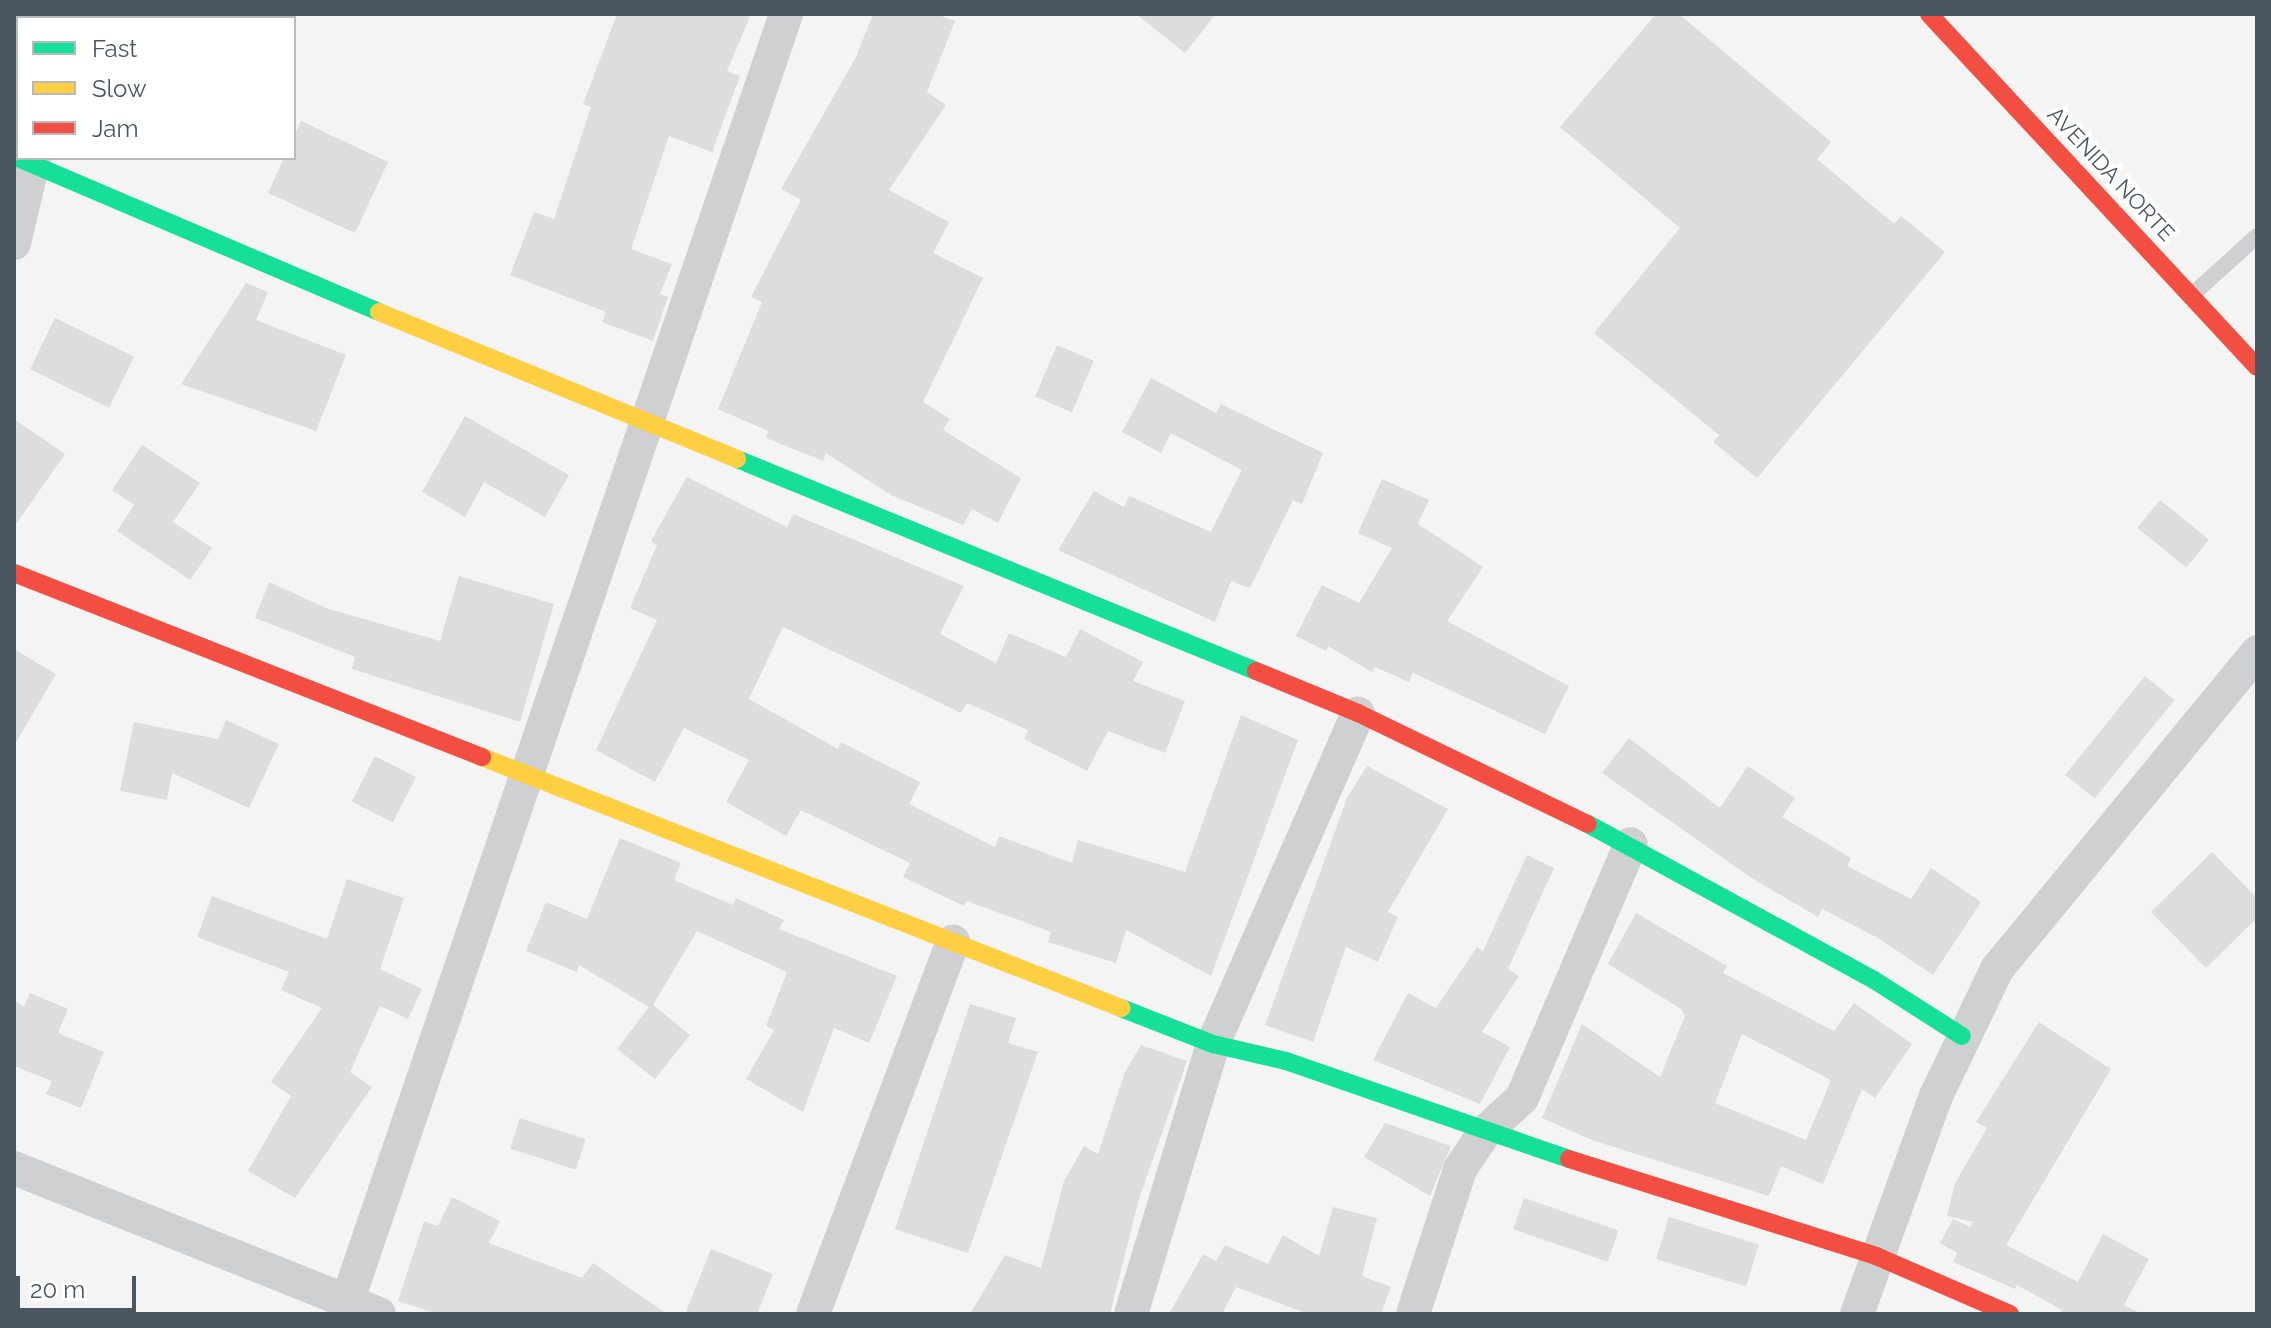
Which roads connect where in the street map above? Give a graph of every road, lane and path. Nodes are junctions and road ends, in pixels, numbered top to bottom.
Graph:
1 (786, 14) edge
2 (1929, 14) edge
3 (24, 160) edge
4 (26, 160) edge
5 (2257, 236) edge
6 (14, 243) edge
7 (2191, 295) junction
8 (2257, 367) edge
9 (647, 423) junction
10 (14, 573) edge
11 (2257, 652) edge
12 (1358, 713) junction
13 (527, 776) junction
14 (1631, 844) junction
15 (953, 941) junction
16 (1962, 1036) junction
17 (1213, 1044) junction
18 (1485, 1132) junction
19 (14, 1168) edge
20 (1876, 1256) junction
21 (345, 1308) edge
22 (379, 1314) edge
23 (813, 1314) edge
24 (1131, 1314) edge
25 (1413, 1314) edge
26 (1857, 1314) edge
27 (2010, 1314) edge

1 - 9 street
2 - 7 main road, AVENIDA NORTE
3 - 6 street
4 - 9 main road
5 - 7 lane
7 - 8 main road, AVENIDA NORTE
9 - 12 main road
9 - 13 street
10 - 13 main road
11 - 16 street
12 - 14 main road
12 - 17 street
13 - 15 main road
13 - 21 street
14 - 16 main road
14 - 18 street
15 - 17 main road
15 - 23 street
16 - 20 street
17 - 18 main road
17 - 24 street
18 - 20 main road
18 - 25 street
19 - 21 street
20 - 26 street
20 - 27 main road
21 - 22 street

